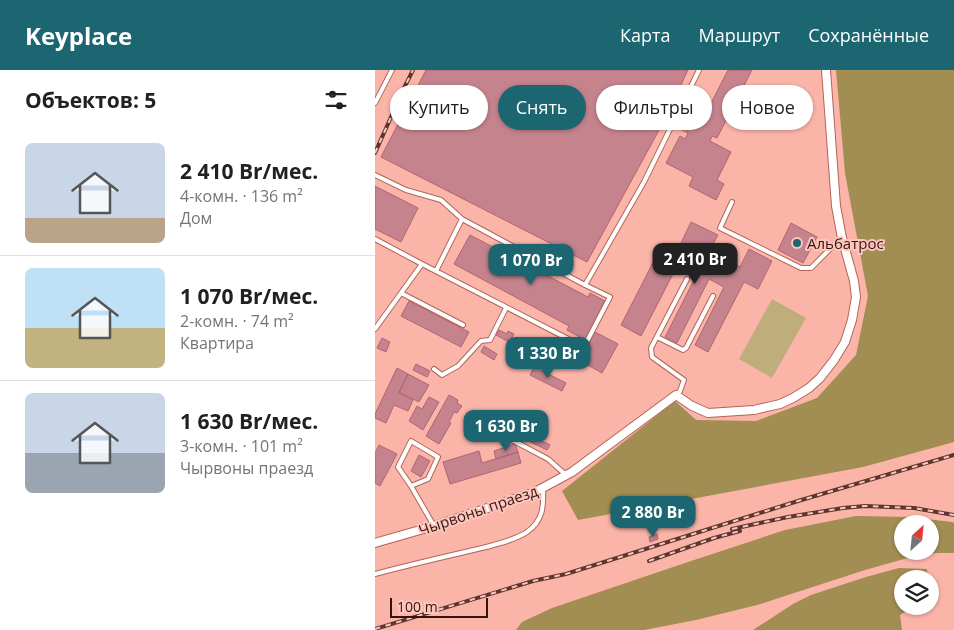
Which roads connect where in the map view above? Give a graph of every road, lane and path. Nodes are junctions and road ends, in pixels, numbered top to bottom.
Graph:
1 (392, 70) edge
2 (699, 70) edge
3 (826, 70) edge
4 (375, 103) edge
5 (375, 175) edge
6 (732, 202) dead end
7 (462, 219) junction
8 (842, 237) junction
9 (375, 239) edge
10 (422, 264) junction
11 (436, 271) junction
12 (687, 279) dead end
13 (585, 285) junction
14 (401, 293) junction
15 (713, 296) dead end
16 (506, 308) junction
17 (463, 325) dead end
18 (375, 330) edge
19 (657, 337) junction
20 (434, 370) dead end
21 (676, 395) junction
22 (495, 431) dead end
23 (566, 475) junction
24 (411, 486) junction
25 (543, 487) junction
26 (434, 526) junction
27 (375, 544) edge
28 (375, 574) edge

1 - 4 lane
2 - 13 lane
3 - 8 street
5 - 7 lane
6 - 8 lane
7 - 11 lane
7 - 13 lane
8 - 21 street
9 - 10 lane
10 - 11 lane
10 - 14 lane
11 - 16 lane
12 - 19 lane
13 - 16 lane
14 - 17 lane
14 - 18 lane
15 - 19 lane
16 - 20 lane
19 - 21 lane
21 - 23 street, Чырвоны праезд
22 - 23 lane
23 - 25 street, Чырвоны праезд
24 - 24 lane
24 - 26 lane
25 - 26 street, Чырвоны праезд
25 - 28 lane
26 - 27 street, Чырвоны праезд

